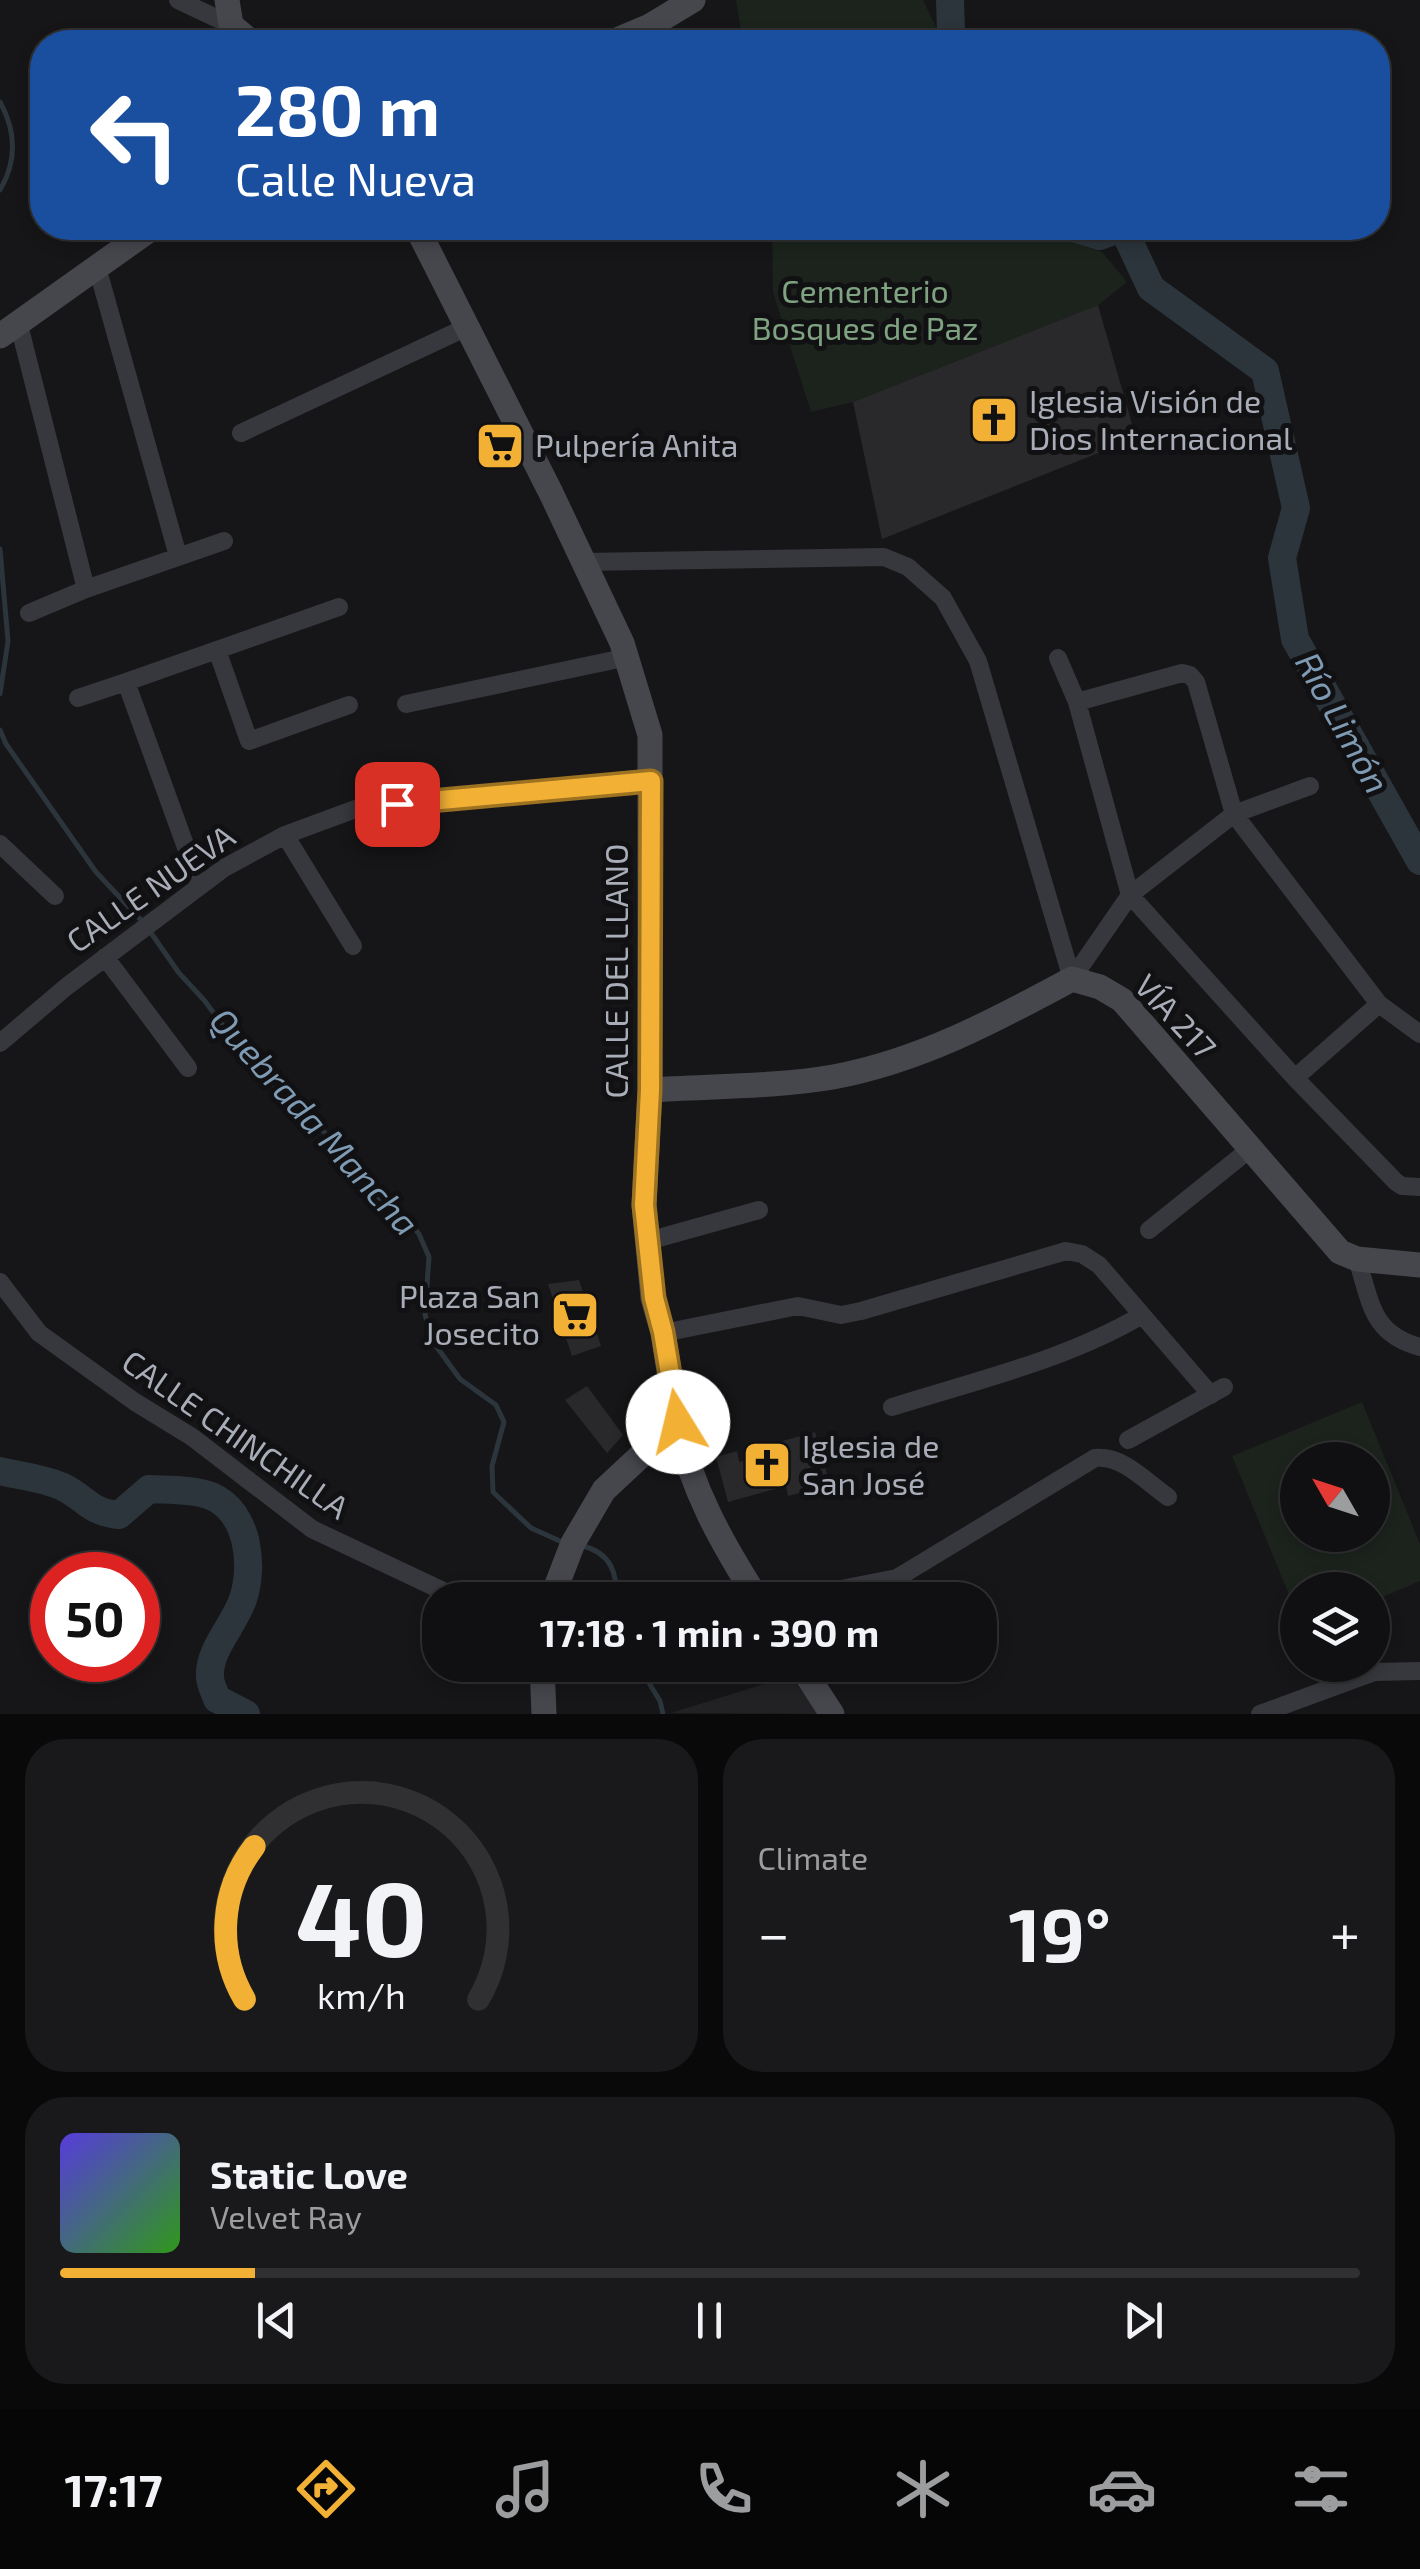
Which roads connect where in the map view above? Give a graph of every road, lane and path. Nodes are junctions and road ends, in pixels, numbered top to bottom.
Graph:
1 (178, 0) edge
2 (693, 0) edge
3 (229, 12) edge
4 (658, 30) edge
5 (135, 240) edge
6 (423, 240) edge
7 (97, 267) junction
8 (467, 327) junction
9 (9, 330) edge
10 (241, 433) dead end
11 (224, 541) dead end
12 (178, 556) junction
13 (584, 562) junction
14 (86, 589) junction
15 (340, 608) dead end
16 (29, 614) dead end
17 (217, 650) junction
18 (628, 657) junction
19 (1058, 658) dead end
20 (126, 682) junction
21 (78, 698) dead end
22 (1077, 702) junction
23 (406, 704) dead end
24 (349, 705) dead end
25 (651, 781) junction
26 (1310, 786) dead end
27 (1234, 814) junction
28 (285, 835) junction
29 (0, 844) edge
30 (200, 886) junction
31 (1130, 895) junction
32 (55, 896) dead end
33 (353, 946) dead end
34 (105, 958) junction
35 (1072, 978) junction
36 (1379, 1004) junction
37 (1420, 1034) edge
38 (0, 1043) edge
39 (188, 1068) dead end
40 (1295, 1078) junction
41 (650, 1090) junction
42 (1250, 1149) junction
43 (1420, 1188) edge
44 (759, 1210) dead end
45 (1149, 1230) dead end
46 (648, 1241) junction
47 (1357, 1259) junction
48 (1420, 1264) edge
49 (0, 1282) edge
50 (1142, 1315) junction
51 (663, 1332) junction
52 (1420, 1348) edge
53 (892, 1406) dead end
54 (678, 1422) junction
55 (1128, 1440) dead end
56 (1168, 1497) dead end
57 (423, 1582) edge
58 (559, 1582) edge
59 (747, 1582) edge
60 (876, 1582) edge
61 (1420, 1671) edge
62 (543, 1682) edge
63 (811, 1682) edge
64 (544, 1714) edge
65 (832, 1714) edge
66 (1260, 1714) edge

1 - 3 street
2 - 4 main road
5 - 7 main road
6 - 8 main road, CALLE DEL LLANO
7 - 9 main road
7 - 12 street
8 - 10 street
8 - 13 main road, CALLE DEL LLANO
9 - 14 street
11 - 12 street
12 - 14 street
13 - 18 main road, CALLE DEL LLANO
13 - 35 street
14 - 16 street
15 - 17 street
17 - 20 street
17 - 24 street
18 - 23 street
18 - 25 main road, CALLE DEL LLANO
19 - 22 street
20 - 21 street
20 - 30 street
22 - 27 street
22 - 31 street
25 - 28 street, CALLE NUEVA
25 - 41 main road, CALLE DEL LLANO
26 - 27 street
27 - 31 street
27 - 36 street
28 - 30 street, CALLE NUEVA
28 - 33 street
29 - 32 street
30 - 34 street, CALLE NUEVA
31 - 35 street
31 - 40 street
34 - 38 street, CALLE NUEVA
34 - 39 street
35 - 41 main road
35 - 42 main road, VÍA 217
36 - 37 street
36 - 40 street
40 - 43 street
41 - 46 main road, CALLE DEL LLANO
42 - 45 street
42 - 47 main road, VÍA 217
44 - 46 street
46 - 51 main road, CALLE DEL LLANO
47 - 48 main road
47 - 52 street
49 - 57 street, CALLE CHINCHILLA
50 - 51 street
50 - 53 street
50 - 55 street
51 - 54 main road, CALLE DEL LLANO
54 - 58 main road
54 - 59 main road, CALLE DEL LLANO
56 - 60 street
61 - 66 street
62 - 64 main road
63 - 65 main road

